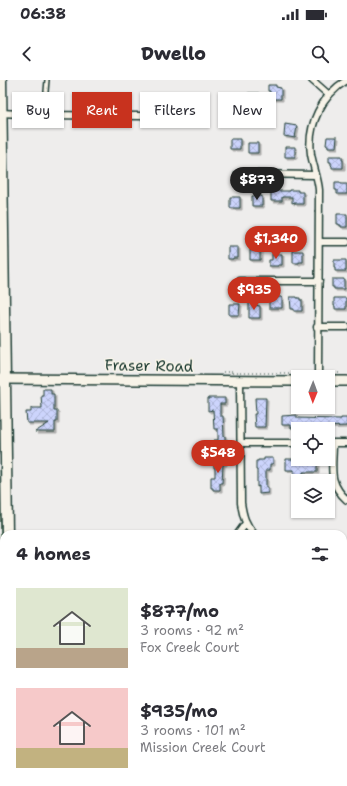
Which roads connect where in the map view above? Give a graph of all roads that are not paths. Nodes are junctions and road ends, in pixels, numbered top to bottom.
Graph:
1 (1, 80) edge
2 (47, 80) edge
3 (312, 80) edge
4 (346, 80) edge
5 (46, 92) edge
6 (329, 95) junction
7 (1, 113) edge
8 (12, 114) edge
9 (64, 115) edge
10 (140, 116) dead end
11 (238, 174) dead end
12 (316, 174) junction
13 (319, 242) junction
14 (347, 242) edge
15 (240, 281) dead end
16 (318, 281) junction
17 (318, 327) junction
18 (347, 327) edge
19 (318, 370) edge
20 (335, 377) edge
21 (235, 378) junction
22 (346, 378) edge
23 (3, 379) edge
24 (291, 381) edge
25 (241, 443) junction
26 (291, 443) edge
27 (335, 443) edge
28 (347, 443) edge
29 (332, 466) edge
30 (347, 500) edge
31 (246, 523) junction
32 (7, 530) edge
33 (241, 530) edge
34 (251, 530) edge
35 (0, 768) edge
36 (0, 786) edge

1 - 7 main road
2 - 5 lane
3 - 6 street
4 - 6 street
6 - 12 street
7 - 8 street
7 - 23 main road
9 - 10 street
11 - 12 street
12 - 13 street
13 - 14 street
13 - 16 street
15 - 16 street
16 - 17 street
17 - 18 street
17 - 19 street
20 - 22 street
21 - 23 street, Fraser Road
21 - 24 street, Fraser Road
21 - 25 street
23 - 32 main road
25 - 26 street
25 - 31 street
27 - 28 street
29 - 30 street
31 - 33 street
31 - 34 street
35 - 36 main road

